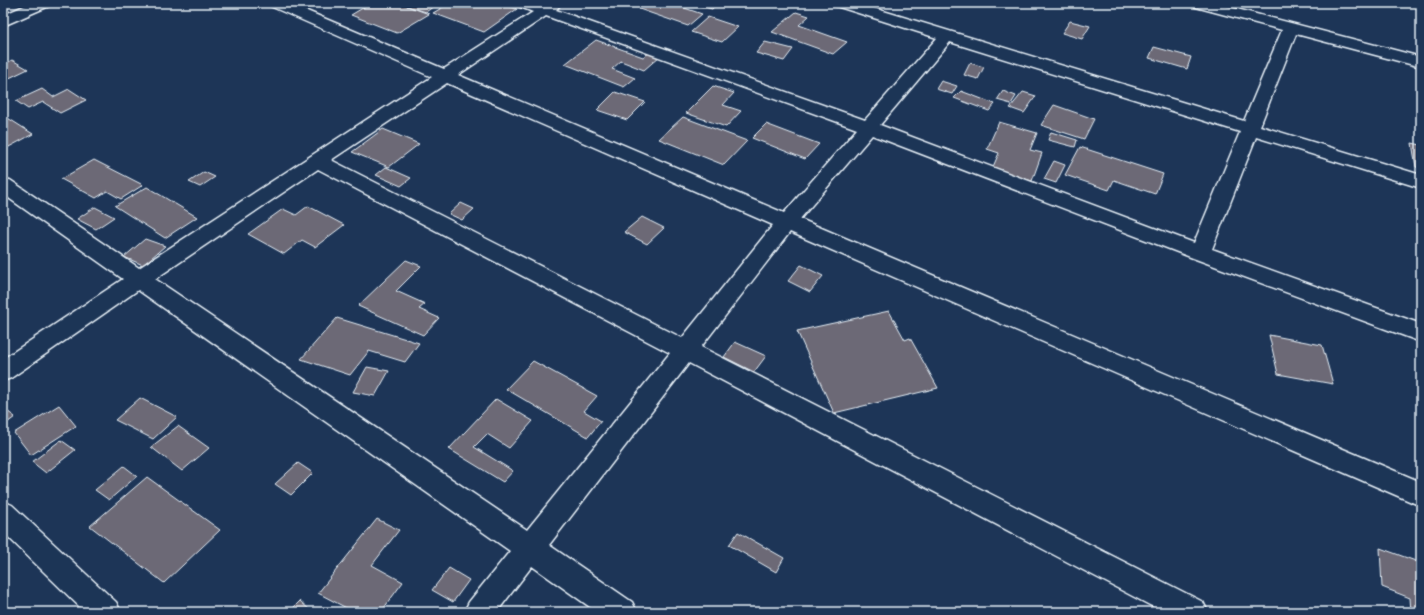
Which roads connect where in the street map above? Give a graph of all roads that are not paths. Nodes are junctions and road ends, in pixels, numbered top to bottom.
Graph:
1 (44, 3) edge
2 (275, 3) edge
3 (523, 3) edge
4 (841, 3) edge
5 (1197, 3) edge
6 (3, 7) edge
7 (550, 7) edge
8 (17, 15) junction
9 (3, 21) edge
10 (1291, 28) junction
11 (947, 36) junction
12 (1421, 62) edge
13 (445, 77) junction
14 (868, 127) junction
15 (1250, 129) junction
16 (318, 161) junction
17 (1421, 182) edge
18 (3, 185) edge
19 (787, 222) junction
20 (1200, 253) junction
21 (138, 279) junction
22 (1421, 334) edge
23 (686, 351) junction
24 (3, 371) edge
25 (1421, 494) edge
26 (3, 514) edge
27 (530, 548) junction
28 (106, 612) edge
29 (479, 612) edge
30 (622, 612) edge
31 (1192, 612) edge

1 - 8 street
2 - 13 street
3 - 7 street
4 - 11 street
5 - 10 street
6 - 8 street
7 - 13 street
7 - 14 street
8 - 9 street
10 - 12 street
10 - 15 street
11 - 14 street
11 - 15 street
13 - 16 street
13 - 19 street
14 - 19 street
14 - 20 street
15 - 17 street
15 - 20 street
16 - 21 street
16 - 23 street
18 - 21 street
19 - 23 street
19 - 25 street
20 - 22 street
21 - 24 street
21 - 27 street
23 - 27 street
23 - 31 street
26 - 28 street
27 - 29 street
27 - 30 street

